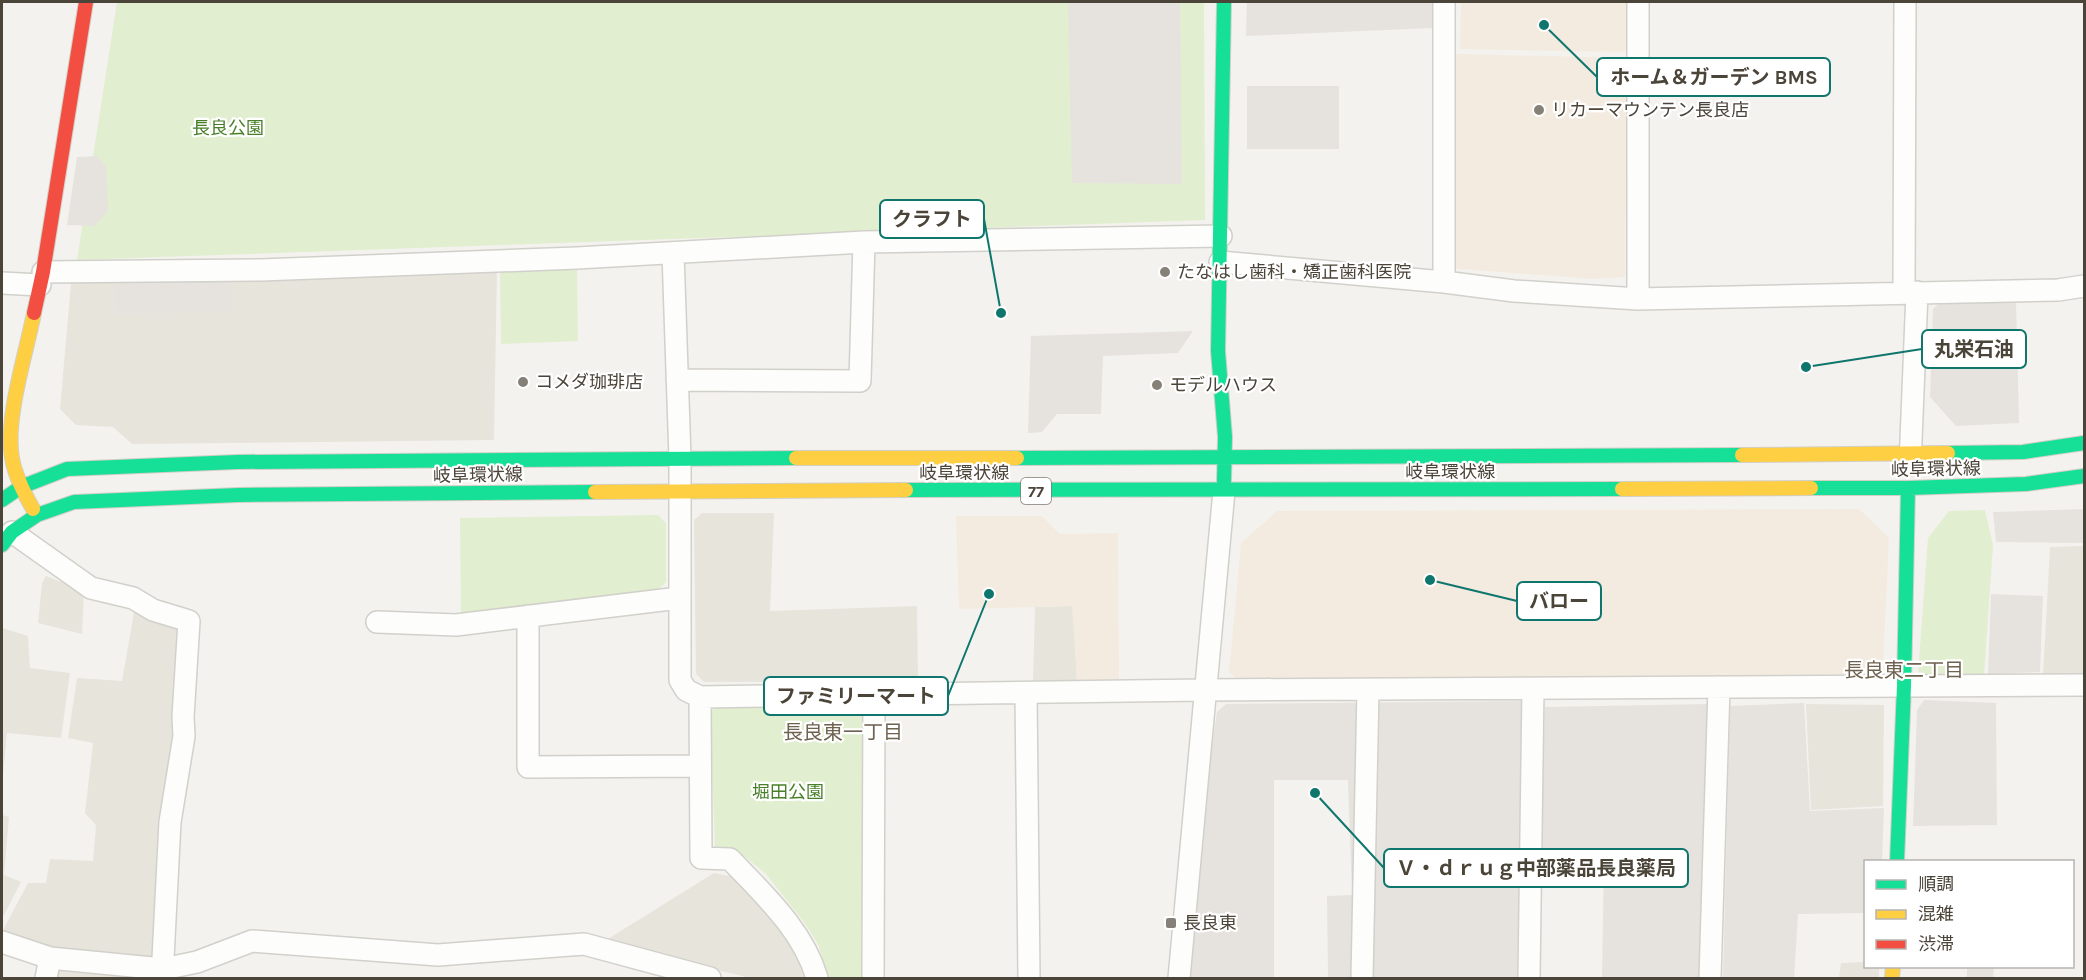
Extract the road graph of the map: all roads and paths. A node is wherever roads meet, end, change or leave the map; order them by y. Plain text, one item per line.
1 (86, 2) edge
2 (1224, 2) edge
3 (1444, 2) edge
4 (1638, 2) edge
5 (1905, 2) edge
6 (1221, 236) junction
7 (864, 242) junction
8 (673, 253) junction
9 (1220, 262) junction
10 (42, 278) junction
11 (1444, 282) junction
12 (2, 283) edge
13 (2085, 286) edge
14 (1911, 292) junction
15 (1638, 299) junction
16 (677, 380) junction
17 (2085, 443) edge
18 (1910, 454) junction
19 (680, 458) junction
20 (1224, 458) junction
21 (2085, 476) edge
22 (21, 487) junction
23 (1908, 488) junction
24 (680, 490) junction
25 (1224, 491) junction
26 (2, 500) edge
27 (37, 515) junction
28 (7, 538) edge
29 (679, 598) junction
30 (528, 616) junction
31 (376, 622) dead end
32 (2085, 685) edge
33 (1904, 686) junction
34 (1719, 687) junction
35 (1533, 688) junction
36 (1368, 689) junction
37 (1204, 690) junction
38 (1026, 693) junction
39 (874, 695) junction
40 (700, 697) junction
41 (700, 766) junction
42 (1897, 860) edge
43 (2, 942) edge
44 (48, 968) edge
45 (162, 974) edge
46 (710, 978) edge
47 (817, 978) edge
48 (873, 978) edge
49 (1029, 978) edge
50 (1179, 978) edge
51 (1362, 978) edge
52 (1529, 978) edge
53 (1710, 978) edge

1 - 10 main road
2 - 6 main road
3 - 11 street
4 - 15 street
5 - 14 street
6 - 7 street
6 - 9 main road
7 - 8 street
7 - 16 street
8 - 10 street
8 - 16 street
9 - 11 street
9 - 20 main road
10 - 12 street
10 - 22 main road
11 - 15 street
13 - 14 street
14 - 15 street
14 - 18 street
16 - 19 street
17 - 18 main road, 岐阜環状線 / 77
18 - 20 main road, 岐阜環状線 / 77
18 - 23 street
19 - 20 main road, 岐阜環状線 / 77
19 - 22 main road, 岐阜環状線 / 77
19 - 24 street
20 - 25 main road
21 - 23 main road, 岐阜環状線 / 77
22 - 26 main road, 岐阜環状線 / 77
22 - 27 main road
23 - 25 main road, 岐阜環状線 / 77
23 - 33 main road
24 - 25 main road, 岐阜環状線 / 77
24 - 27 main road, 岐阜環状線 / 77
24 - 29 street
25 - 37 street
27 - 28 main road, 岐阜環状線 / 77
28 - 45 street
29 - 30 street
29 - 40 street
30 - 31 street
30 - 41 street
32 - 33 street
33 - 34 street
33 - 42 main road
34 - 35 street
34 - 53 street
35 - 36 street
35 - 52 street
36 - 37 street
36 - 51 street
37 - 38 street
37 - 50 street
38 - 39 street
38 - 49 street
39 - 40 street
39 - 48 street
40 - 41 street
41 - 47 street
43 - 44 street
44 - 45 street
45 - 46 street

